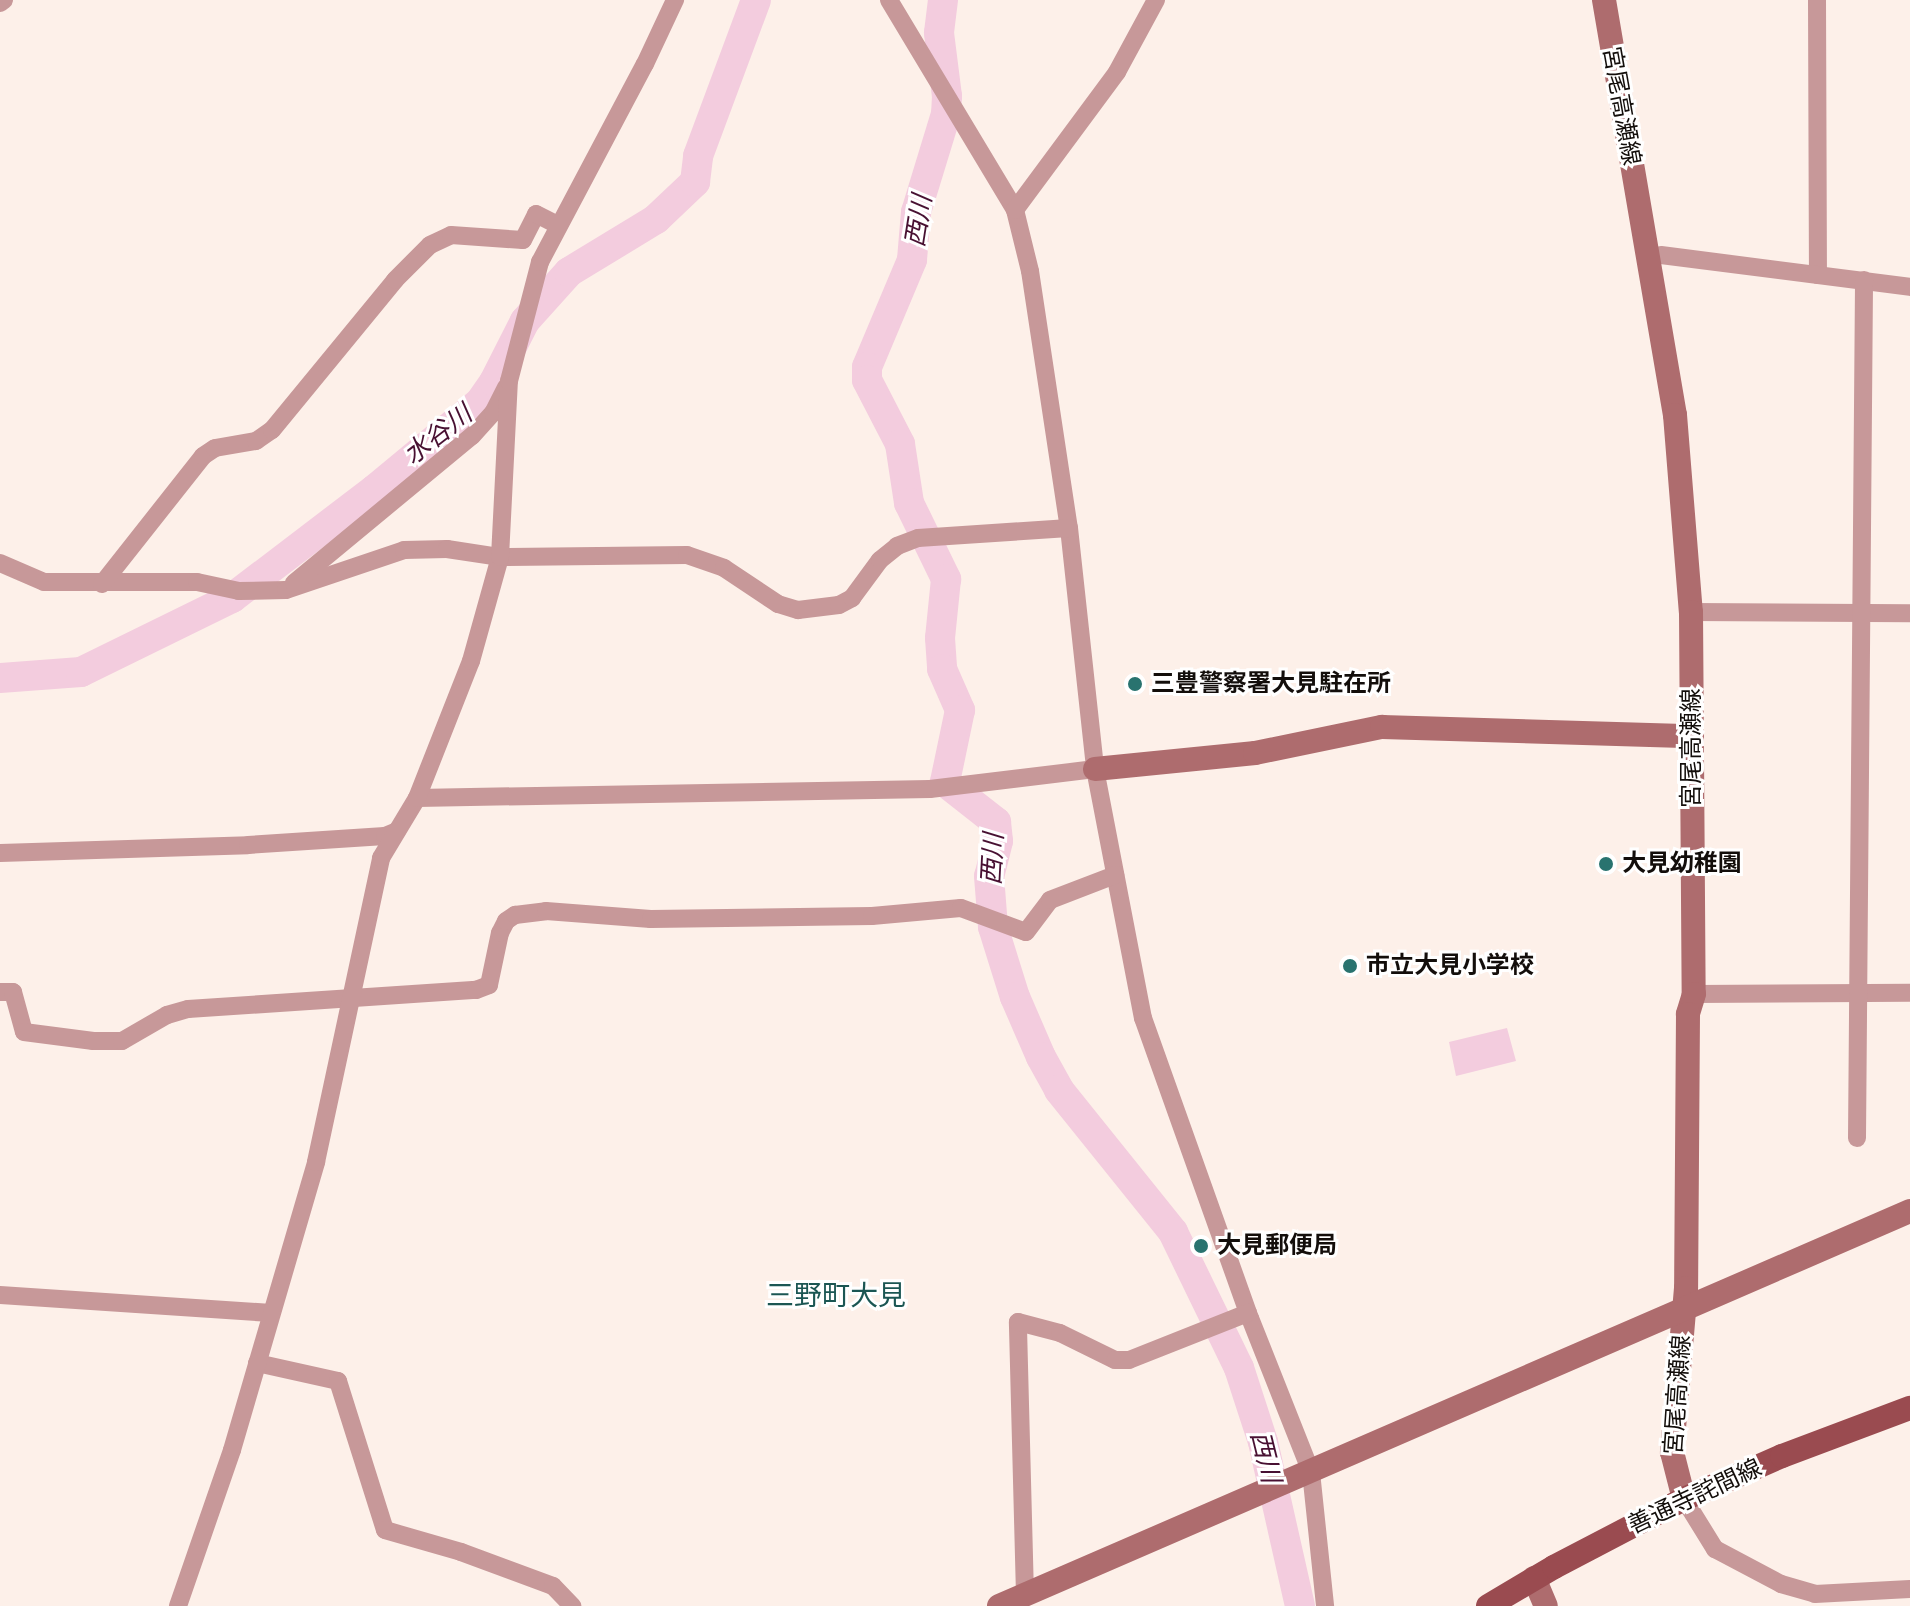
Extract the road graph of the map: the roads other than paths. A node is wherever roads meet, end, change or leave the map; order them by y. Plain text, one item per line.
1 (675, 0) edge
2 (889, 0) edge
3 (1156, 0) edge
4 (1604, 0) edge
5 (1817, 0) edge
6 (1015, 210) junction
7 (558, 225) junction
8 (1661, 255) dead end
9 (1818, 275) junction
10 (1864, 280) junction
11 (1910, 287) edge
12 (509, 381) junction
13 (1069, 528) junction
14 (500, 557) junction
15 (0, 563) edge
16 (102, 584) junction
17 (286, 590) junction
18 (1860, 611) junction
19 (1691, 612) junction
20 (1910, 613) edge
21 (1692, 736) junction
22 (1095, 769) junction
23 (417, 798) junction
24 (397, 831) junction
25 (0, 853) edge
26 (1115, 875) junction
27 (0, 992) edge
28 (1910, 993) edge
29 (1694, 994) junction
30 (1858, 995) junction
31 (351, 997) junction
32 (1857, 1138) dead end
33 (1910, 1211) edge
34 (0, 1295) edge
35 (1685, 1310) junction
36 (271, 1313) junction
37 (1248, 1313) junction
38 (257, 1363) junction
39 (1910, 1408) edge
40 (1311, 1472) junction
41 (1684, 1499) junction
42 (1534, 1578) junction
43 (1910, 1589) edge
44 (1025, 1595) junction
45 (178, 1606) edge
46 (572, 1606) edge
47 (999, 1606) edge
48 (1325, 1606) edge
49 (1488, 1606) edge
50 (1546, 1606) edge

1 - 7 street
2 - 6 street
3 - 6 street
4 - 19 street, 宮尾高瀬線
5 - 9 street
6 - 13 street
7 - 12 street
7 - 16 street
8 - 9 street
9 - 10 street
10 - 11 street
10 - 18 street
12 - 14 street
12 - 17 street
13 - 14 street
13 - 22 street
14 - 17 street
14 - 23 street
15 - 16 street
16 - 17 street
18 - 19 street
18 - 20 street
18 - 30 street
19 - 21 street, 宮尾高瀬線
21 - 22 street
21 - 29 street, 宮尾高瀬線
22 - 23 street
22 - 26 street
23 - 24 street
24 - 25 street
24 - 31 street
26 - 31 street
26 - 37 street
27 - 31 street
28 - 30 street
29 - 30 street
29 - 35 street, 宮尾高瀬線
30 - 32 street
31 - 36 street
33 - 35 street
34 - 36 street
35 - 40 street
35 - 41 street, 宮尾高瀬線
36 - 38 street
37 - 40 street
37 - 44 street
38 - 45 street
38 - 46 street
39 - 41 main road, 善通寺詫間線
40 - 44 street
40 - 48 street
41 - 42 main road, 善通寺詫間線
41 - 43 street
42 - 49 main road, 善通寺詫間線
42 - 50 street
44 - 47 street

